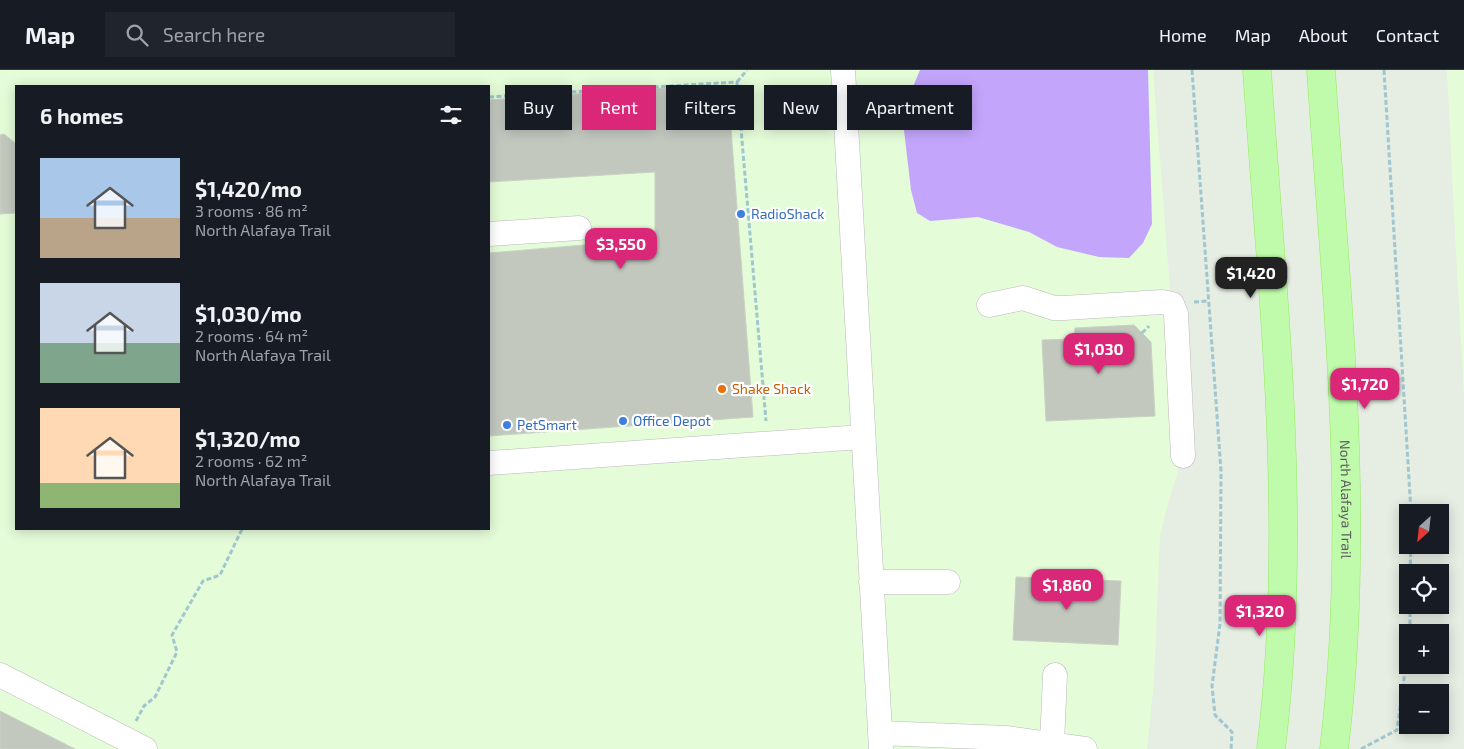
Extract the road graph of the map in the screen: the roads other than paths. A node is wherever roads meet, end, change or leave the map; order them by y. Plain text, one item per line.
1 (843, 70) edge
2 (1257, 70) edge
3 (1321, 70) edge
4 (579, 228) dead end
5 (490, 234) edge
6 (990, 305) dead end
7 (862, 437) junction
8 (1184, 456) dead end
9 (490, 463) edge
10 (871, 582) junction
11 (948, 582) dead end
12 (1055, 674) dead end
13 (0, 675) edge
14 (880, 741) edge
15 (1052, 744) junction
16 (145, 749) edge
17 (1085, 749) edge
18 (1271, 749) edge
19 (1334, 749) edge

1 - 7 lane
2 - 18 main road
3 - 19 main road, North Alafaya Trail
4 - 5 lane
6 - 8 lane
7 - 9 lane
7 - 10 lane
10 - 11 lane
10 - 14 lane
12 - 15 lane
13 - 16 lane
14 - 15 lane
15 - 17 lane

